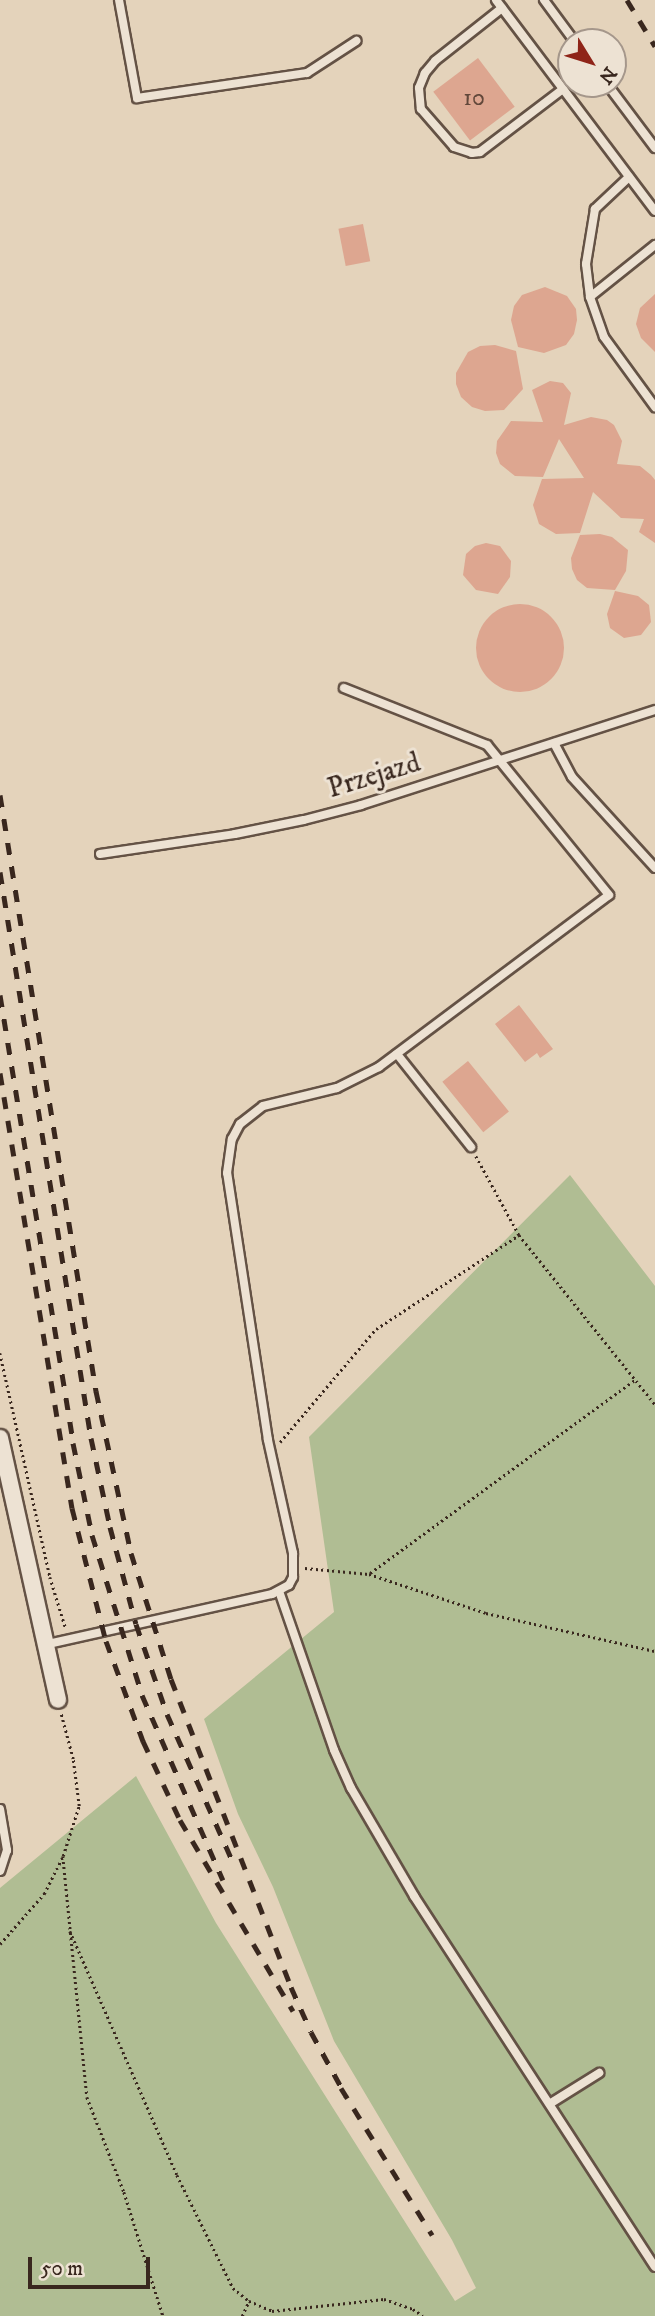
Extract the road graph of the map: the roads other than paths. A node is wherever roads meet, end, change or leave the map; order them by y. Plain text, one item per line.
1 (119, 0) edge
2 (496, 0) edge
3 (544, 0) edge
4 (502, 8) junction
5 (565, 28) edge
6 (356, 41) dead end
7 (557, 81) edge
8 (557, 94) edge
9 (570, 98) edge
10 (618, 98) edge
11 (655, 148) edge
12 (629, 177) junction
13 (655, 211) edge
14 (655, 245) edge
15 (590, 297) junction
16 (655, 407) edge
17 (344, 688) dead end
18 (655, 710) edge
19 (554, 743) junction
20 (501, 760) junction
21 (100, 854) dead end
22 (655, 868) edge
23 (397, 1054) junction
24 (471, 1147) road end
25 (0, 1438) edge
26 (279, 1591) junction
27 (48, 1644) junction
28 (58, 1700) road end
29 (0, 1809) edge
30 (0, 1871) edge
31 (599, 2073) dead end
32 (551, 2103) junction
33 (655, 2267) edge

1 - 6 lane
2 - 4 lane
3 - 5 lane
4 - 7 lane
4 - 8 lane
9 - 12 lane
10 - 11 lane
12 - 13 lane
12 - 15 lane
14 - 15 lane
15 - 16 lane
17 - 20 lane
18 - 19 lane, Przejazd
19 - 20 lane, Przejazd
19 - 22 lane
20 - 21 lane, Przejazd
20 - 23 lane
23 - 24 lane
23 - 26 lane
25 - 27 street
26 - 27 lane
26 - 32 lane
27 - 28 street
29 - 30 lane
31 - 32 lane
32 - 33 lane

